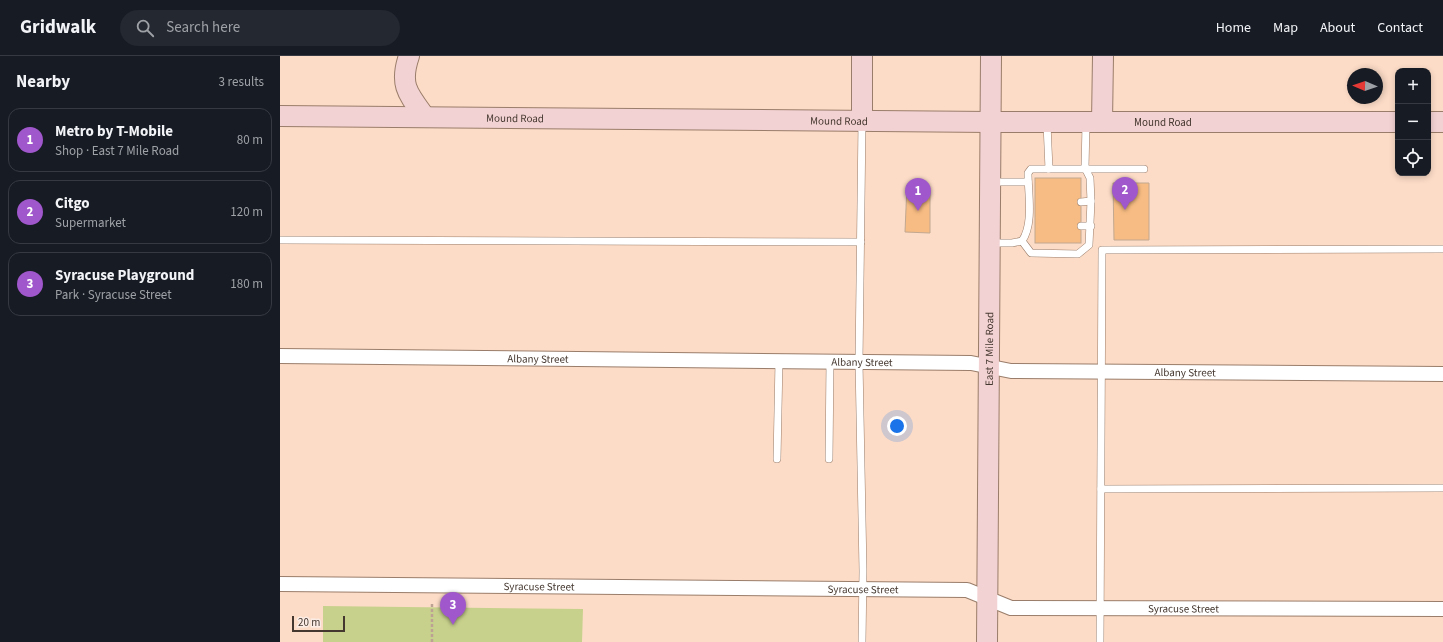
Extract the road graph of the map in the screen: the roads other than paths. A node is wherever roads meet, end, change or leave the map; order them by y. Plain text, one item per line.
1 (409, 56) edge
2 (862, 56) edge
3 (990, 56) edge
4 (1103, 56) edge
5 (280, 116) edge
6 (425, 117) junction
7 (862, 121) junction
8 (990, 122) junction
9 (1047, 122) junction
10 (1094, 122) junction
11 (1395, 122) edge
12 (1431, 122) edge
13 (1443, 122) edge
14 (1085, 168) junction
15 (1049, 169) junction
16 (1144, 169) dead end
17 (990, 182) junction
18 (1028, 182) junction
19 (1091, 201) junction
20 (1081, 202) dead end
21 (1082, 226) dead end
22 (1091, 226) junction
23 (280, 240) edge
24 (1022, 241) junction
25 (860, 242) junction
26 (990, 243) junction
27 (1443, 249) edge
28 (280, 356) edge
29 (779, 361) junction
30 (830, 361) junction
31 (859, 362) junction
32 (990, 368) junction
33 (1101, 372) junction
34 (1443, 374) edge
35 (777, 459) dead end
36 (829, 459) dead end
37 (1443, 488) edge
38 (1101, 489) junction
39 (280, 584) edge
40 (862, 589) junction
41 (987, 598) junction
42 (1100, 608) junction
43 (1443, 609) edge
44 (862, 642) edge
45 (987, 642) edge
46 (1100, 642) edge

1 - 6 main road
2 - 7 main road
3 - 8 main road, East 7 Mile Road
4 - 10 main road
5 - 6 main road, Mound Road
6 - 7 main road, Mound Road
7 - 8 main road, Mound Road
7 - 25 lane
8 - 9 main road, Mound Road
8 - 17 main road, East 7 Mile Road
9 - 10 main road, Mound Road
9 - 15 lane
10 - 11 main road, Mound Road
10 - 14 lane
12 - 13 main road
14 - 15 lane
14 - 16 lane
14 - 19 lane
15 - 18 lane
17 - 18 lane
17 - 26 main road, East 7 Mile Road
18 - 24 lane
19 - 20 lane
19 - 22 lane
21 - 22 lane
22 - 24 lane
23 - 25 lane
24 - 26 lane
25 - 31 lane
26 - 32 main road, East 7 Mile Road
27 - 33 lane
28 - 29 street, Albany Street
29 - 30 street, Albany Street
29 - 35 lane
30 - 31 street, Albany Street
30 - 36 lane
31 - 32 street, Albany Street
31 - 40 lane
32 - 33 street, Albany Street
32 - 41 main road, East 7 Mile Road
33 - 34 street, Albany Street
33 - 38 lane
37 - 38 lane
38 - 42 lane
39 - 40 street, Syracuse Street
40 - 41 street, Syracuse Street
40 - 44 lane
41 - 42 street, Syracuse Street
41 - 45 main road, East 7 Mile Road
42 - 43 street, Syracuse Street
42 - 46 lane

